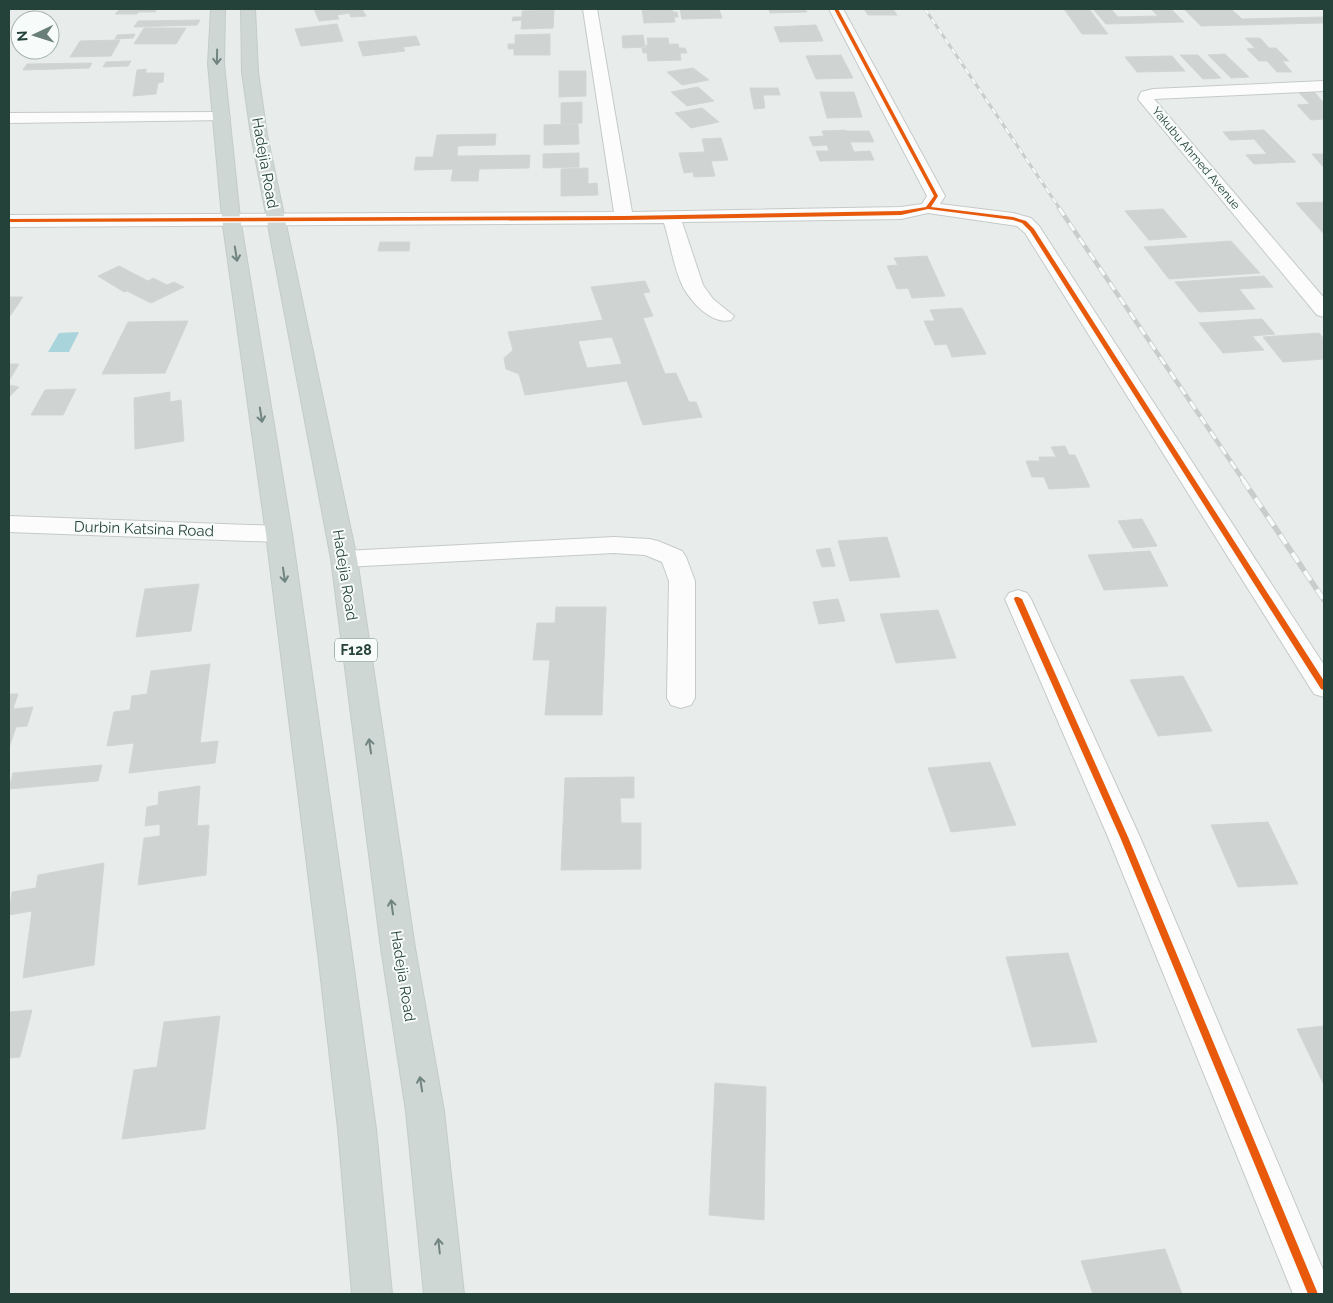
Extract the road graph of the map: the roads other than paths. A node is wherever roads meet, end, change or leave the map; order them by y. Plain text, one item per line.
1 (218, 9) edge
2 (248, 9) edge
3 (590, 9) edge
4 (836, 9) edge
5 (1324, 86) edge
6 (222, 116) junction
7 (9, 118) edge
8 (928, 208) junction
9 (671, 217) junction
10 (231, 218) junction
11 (275, 218) junction
12 (624, 218) junction
13 (9, 221) edge
14 (1324, 311) edge
15 (724, 316) dead end
16 (9, 524) edge
17 (279, 534) junction
18 (344, 559) junction
19 (1018, 599) dead end
20 (1324, 687) edge
21 (681, 698) dead end
22 (372, 1294) edge
23 (444, 1294) edge
24 (1313, 1294) edge

1 -> 6 main road
2 - 11 main road, Hadejia Road / F128
3 - 12 street
4 - 8 street
5 - 14 street, Yakubu Ahmed Avenue
6 - 7 street
6 - 10 main road
8 - 9 street
8 - 20 street
9 - 12 street
9 - 15 street
10 - 11 street
10 - 13 street
10 -> 17 main road
11 - 12 street
11 - 18 main road, Hadejia Road / F128
16 - 17 street, Durbin Katsina Road
17 -> 22 main road
18 - 21 street
23 -> 18 main road, Hadejia Road / F128
19 - 24 street

